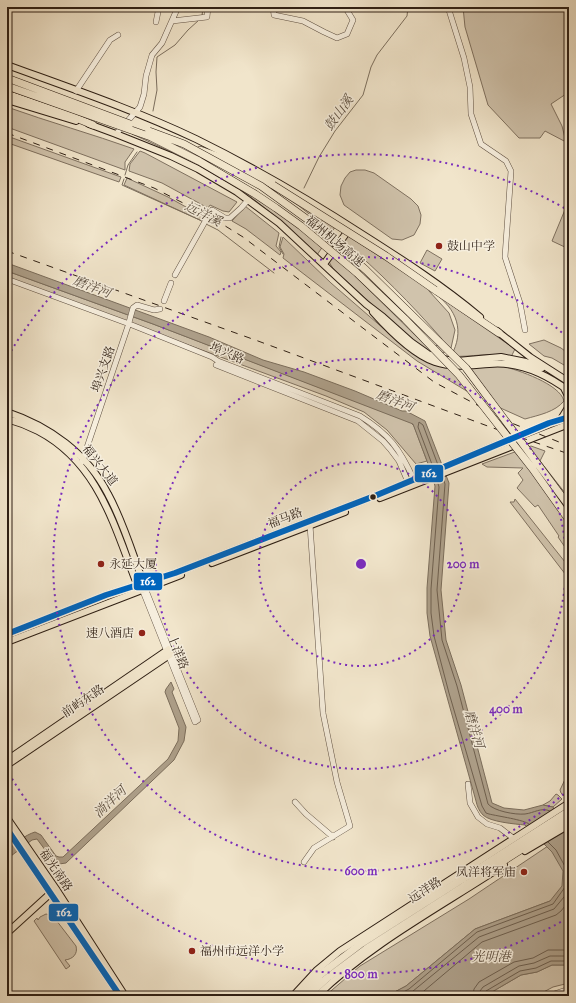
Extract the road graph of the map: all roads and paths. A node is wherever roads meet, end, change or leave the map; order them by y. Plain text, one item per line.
1 (159, 7) edge
2 (178, 7) edge
3 (208, 7) edge
4 (272, 7) edge
5 (345, 7) edge
6 (448, 7) edge
7 (172, 21) junction
8 (156, 22) dead end
9 (118, 34) dead end
10 (7, 65) edge
11 (7, 78) edge
12 (7, 86) edge
13 (76, 91) junction
14 (7, 94) edge
15 (7, 100) edge
16 (134, 113) junction
17 (93, 125) junction
18 (116, 134) junction
19 (184, 144) junction
20 (248, 200) junction
21 (351, 227) junction
22 (324, 264) junction
23 (175, 275) dead end
24 (7, 279) edge
25 (171, 283) dead end
26 (164, 301) dead end
27 (366, 304) junction
28 (160, 309) dead end
29 (128, 323) junction
30 (525, 330) dead end
31 (499, 333) junction
32 (569, 382) edge
33 (569, 385) edge
34 (562, 386) junction
35 (569, 391) edge
36 (569, 398) edge
37 (569, 406) edge
38 (7, 412) edge
39 (569, 417) edge
40 (7, 418) edge
41 (561, 419) junction
42 (569, 424) edge
43 (82, 461) junction
44 (445, 470) junction
45 (429, 476) junction
46 (411, 481) junction
47 (557, 504) junction
48 (569, 506) edge
49 (569, 520) edge
50 (310, 525) junction
51 (569, 525) edge
52 (143, 586) junction
53 (7, 634) edge
54 (7, 642) edge
55 (169, 652) junction
56 (196, 721) dead end
57 (7, 760) edge
58 (7, 765) edge
59 (468, 784) dead end
60 (295, 802) dead end
61 (569, 803) edge
62 (569, 811) edge
63 (7, 818) edge
64 (569, 819) edge
65 (567, 826) edge
66 (7, 829) edge
67 (332, 836) junction
68 (513, 838) junction
69 (19, 841) junction
70 (304, 862) dead end
71 (53, 891) junction
72 (7, 933) edge
73 (569, 989) edge
74 (120, 996) edge
75 (125, 996) edge
76 (293, 996) edge
77 (299, 996) edge
78 (308, 996) edge
79 (317, 996) edge
80 (548, 996) edge

1 - 8 street
2 - 7 street
3 - 7 street
4 - 5 street
6 - 30 street
7 - 16 street
9 - 13 street
10 - 13 main road
11 - 19 highway, 福州机场高速, bridge
12 - 47 highway, 福州机场高速, bridge
13 - 16 main road
14 - 17 highway
15 - 17 main road
16 - 18 street
16 - 21 main road
17 - 18 main road
18 - 20 main road
19 - 31 highway, bridge
19 - 48 highway, 福州机场高速, bridge
20 - 22 main road
20 - 23 street
21 - 22 main road
21 - 31 main road
22 - 27 main road
24 - 29 street, 埠兴路
25 - 26 street
27 - 33 main road
27 - 34 main road
28 - 29 street, 埠兴支路
29 - 43 street, 埠兴支路
29 - 46 street, 埠兴路
31 - 32 main road
34 - 35 main road
34 - 36 main road
37 - 41 main road
38 - 43 main road, 福兴大道
39 - 41 main road, 福马路
40 - 43 main road, 福兴大道
41 - 44 main road, 福马路
42 - 44 main road, 福马路
43 - 52 main road, 福兴大道
44 - 45 main road, 福马路
45 - 46 main road, 福马路
45 - 50 main road, 福马路
46 - 52 main road, 福马路
47 - 49 highway, 福州机场高速, bridge
47 - 51 highway, bridge
50 - 52 main road, 福马路
50 - 67 street
52 - 53 main road, 福马路
52 - 54 main road, 福马路
52 - 55 street, 上洋路
55 - 56 street, 上洋路
55 - 57 main road, 前屿东路
55 - 58 main road, 前屿东路
59 - 68 street
60 - 67 street
61 - 68 main road
62 - 77 highway, 远洋路
63 - 69 main road, 福光南路
64 - 78 highway, 远洋路
65 - 79 main road
66 - 69 main road, 福光南路
67 - 70 street
68 - 76 main road
69 - 71 main road, 福光南路
71 - 72 main road
71 - 74 main road, 福光南路
71 - 75 main road, 福光南路
73 - 80 street

